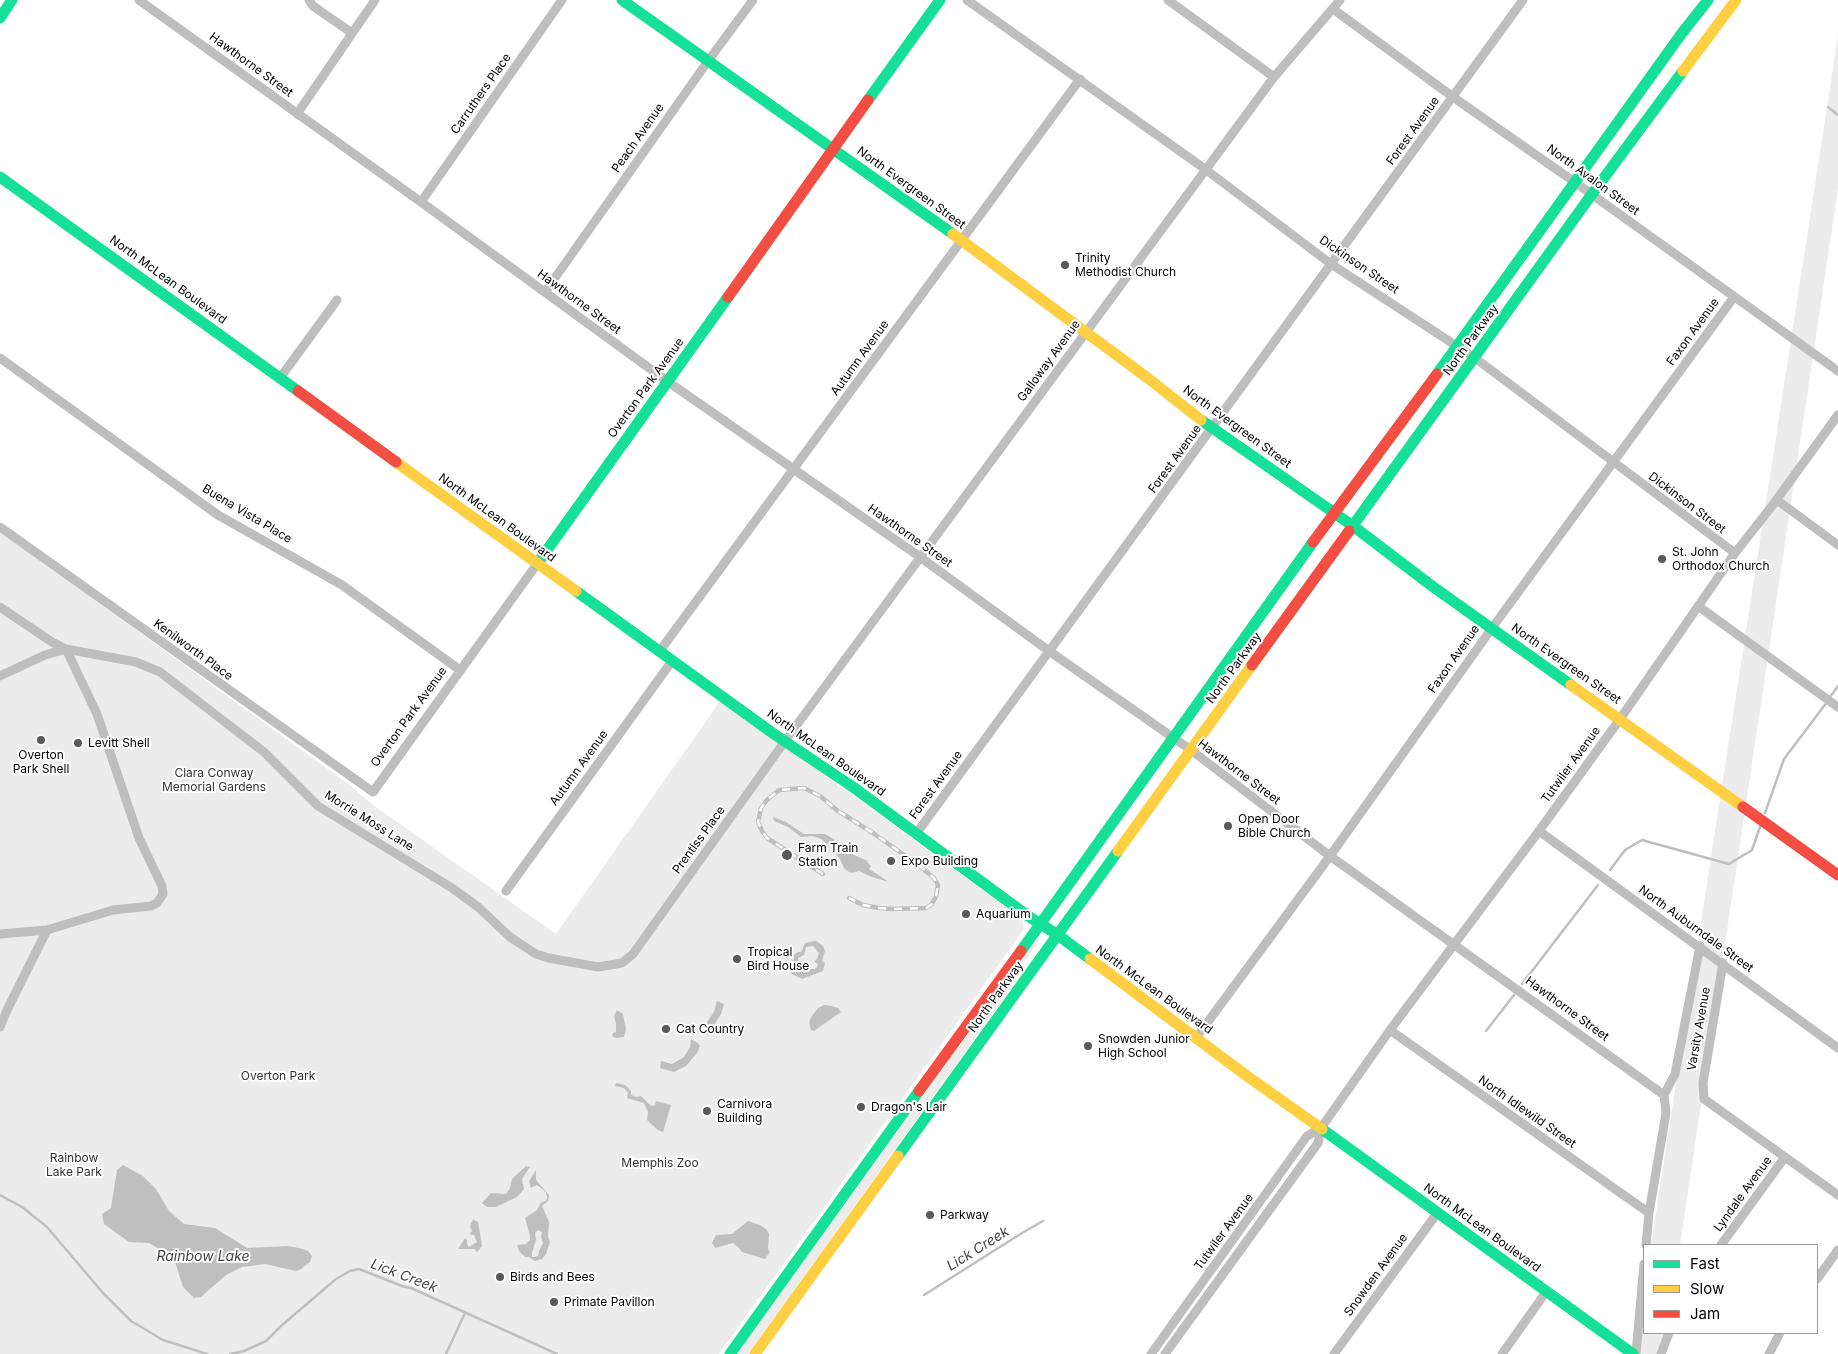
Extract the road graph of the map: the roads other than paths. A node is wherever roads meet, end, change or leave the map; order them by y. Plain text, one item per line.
1 (12, 0) edge
2 (139, 0) edge
3 (309, 0) edge
4 (375, 0) edge
5 (562, 0) edge
6 (622, 0) edge
7 (753, 0) edge
8 (940, 0) edge
9 (967, 0) edge
10 (1168, 0) edge
11 (1340, 0) edge
12 (1523, 0) edge
13 (1708, 0) edge
14 (1736, 0) edge
15 (1333, 9) junction
16 (0, 18) edge
17 (352, 33) junction
18 (708, 61) junction
19 (1274, 77) junction
20 (1080, 79) junction
21 (1453, 97) junction
22 (297, 114) junction
23 (834, 149) junction
24 (1205, 169) junction
25 (0, 177) edge
26 (1576, 183) junction
27 (1592, 194) junction
28 (421, 202) junction
29 (961, 241) junction
30 (1331, 264) junction
31 (545, 292) junction
32 (1734, 297) junction
33 (337, 300) dead end
34 (1085, 332) junction
35 (1458, 346) junction
36 (0, 358) edge
37 (1475, 358) junction
38 (1838, 371) edge
39 (280, 378) junction
40 (667, 382) junction
41 (1838, 415) edge
42 (1212, 429) junction
43 (1613, 463) junction
44 (794, 470) junction
45 (1776, 500) junction
46 (1334, 513) junction
47 (1353, 526) junction
48 (0, 527) edge
49 (1838, 545) edge
50 (1735, 553) junction
51 (920, 557) junction
52 (537, 564) junction
53 (0, 606) edge
54 (1698, 606) junction
55 (1492, 628) junction
56 (66, 649) junction
57 (1049, 651) junction
58 (659, 652) junction
59 (672, 660) junction
60 (460, 670) junction
61 (0, 676) edge
62 (1837, 706) edge
63 (1620, 719) junction
64 (1173, 739) junction
65 (785, 741) junction
66 (1191, 750) junction
67 (372, 792) joint
68 (1539, 831) junction
69 (916, 834) junction
70 (1330, 856) junction
71 (1838, 875) edge
72 (506, 891) dead end
73 (1040, 924) junction
74 (47, 930) junction
75 (0, 934) edge
76 (1058, 935) junction
77 (1454, 944) junction
78 (1700, 946) junction
79 (633, 954) joint
80 (1723, 963) junction
81 (0, 1027) edge
82 (1390, 1030) junction
83 (1196, 1038) junction
84 (1838, 1048) edge
85 (1664, 1095) junction
86 (1320, 1128) junction
87 (1785, 1157) junction
88 (1838, 1195) edge
89 (1438, 1212) junction
90 (1649, 1214) junction
91 (1646, 1244) edge
92 (1722, 1244) edge
93 (1226, 1250) junction
94 (1838, 1250) edge
95 (1235, 1256) junction
96 (1643, 1271) edge
97 (1818, 1278) edge
98 (1546, 1292) junction
99 (1669, 1334) edge
100 (1779, 1334) edge
101 (1631, 1353) edge
102 (730, 1354) edge
103 (755, 1354) edge
104 (1151, 1354) edge
105 (1165, 1354) edge
106 (1334, 1354) edge
107 (1502, 1354) edge
108 (1661, 1354) edge
109 (1768, 1354) edge

1 - 16 main road
2 - 22 street, Hawthorne Street
3 - 17 street
4 - 17 street
5 - 28 street, Carruthers Place
6 - 18 main road, North Evergreen Street
7 - 18 street, Peach Avenue
8 - 23 main road, Overton Park Avenue
9 - 20 street, Dickinson Street
10 - 19 street
11 - 15 street, Galloway Avenue
12 - 21 street, Forest Avenue
13 - 26 main road, North Parkway
14 - 27 main road, North Parkway
15 - 19 street, Galloway Avenue
15 - 21 street, North Avalon Street
17 - 22 street
18 - 23 main road, North Evergreen Street
18 - 31 street, Peach Avenue
19 - 24 street, Galloway Avenue
20 - 24 street, Dickinson Street
20 - 29 street, Autumn Avenue
21 - 26 street, North Avalon Street
21 - 30 street, Forest Avenue
22 - 28 street, Hawthorne Street
23 - 29 main road, North Evergreen Street
23 - 40 main road, Overton Park Avenue
24 - 30 street, Dickinson Street
24 - 34 street, Galloway Avenue
25 - 39 main road, North McLean Boulevard
26 - 27 street, North Avalon Street
26 - 35 main road, North Parkway
27 - 32 street, North Avalon Street
27 - 37 main road, North Parkway
28 - 31 street, Hawthorne Street
29 - 34 main road, North Evergreen Street
29 - 44 street, Autumn Avenue
30 - 35 street, Dickinson Street
30 - 42 street, Forest Avenue
31 - 40 street, Hawthorne Street
32 - 38 street, North Avalon Street
32 - 43 street, Faxon Avenue
33 - 39 street
34 - 42 main road, North Evergreen Street
34 - 51 street, Galloway Avenue
35 - 37 street, Dickinson Street
35 - 46 main road, North Parkway
36 - 60 street, Buena Vista Place
37 - 43 street, Dickinson Street
37 - 47 main road, North Parkway
39 - 52 main road, North McLean Boulevard
40 - 44 street, Hawthorne Street
40 - 52 main road, Overton Park Avenue
41 - 45 street, Tutwiler Avenue
42 - 46 main road, North Evergreen Street
42 - 57 street, Forest Avenue
43 - 50 street, Dickinson Street
43 - 55 street, Faxon Avenue
44 - 51 street, Hawthorne Street
44 - 58 street, Autumn Avenue
45 - 49 street
45 - 50 street, Tutwiler Avenue
46 - 47 main road, North Evergreen Street
46 - 64 main road, North Parkway
47 - 55 main road, North Evergreen Street
47 - 66 main road, North Parkway
48 - 67 street, Kenilworth Place
50 - 54 street, Tutwiler Avenue
51 - 57 street, Hawthorne Street
51 - 65 street, Galloway Avenue
52 - 58 main road, North McLean Boulevard
52 - 60 street, Overton Park Avenue
53 - 56 street, Morrie Moss Lane
54 - 62 street
54 - 63 street, Tutwiler Avenue
55 - 63 main road, North Evergreen Street
55 - 70 street, Faxon Avenue
56 - 61 street
56 - 74 street
56 - 79 street, Morrie Moss Lane
57 - 64 street, Hawthorne Street
57 - 69 street, Forest Avenue
58 - 59 main road, North McLean Boulevard
59 - 65 main road, North McLean Boulevard
59 - 72 street, Autumn Avenue
60 - 67 street, Overton Park Avenue
63 - 68 street, Tutwiler Avenue
63 - 71 main road, North Evergreen Street
64 - 66 street, Hawthorne Street
64 - 73 main road, North Parkway
65 - 69 main road, North McLean Boulevard
65 - 79 street, Prentiss Place
66 - 70 street, Hawthorne Street
66 - 76 main road, North Parkway
68 - 77 street, Tutwiler Avenue
68 - 78 street, North Auburndale Street
69 - 73 main road, North McLean Boulevard
70 - 77 street, Hawthorne Street
70 - 83 street, Faxon Avenue
73 - 76 main road, North McLean Boulevard
73 - 102 main road, North Parkway
74 - 75 street
74 - 81 street
76 - 83 main road, North McLean Boulevard
76 - 103 main road, North Parkway
77 - 82 street, Tutwiler Avenue
77 - 85 street, Hawthorne Street
78 - 80 street, North Auburndale Street
78 - 85 street
80 - 84 street, North Auburndale Street
80 - 87 street, Varsity Avenue
82 - 86 street, Tutwiler Avenue
82 - 90 street, North Idlewild Street
83 - 86 main road, North McLean Boulevard
85 - 90 street
86 - 89 main road, North McLean Boulevard
86 - 93 street, Tutwiler Avenue
86 - 95 street, Tutwiler Avenue
87 - 88 street
87 - 92 street, Lyndale Avenue
89 - 98 main road, North McLean Boulevard
89 - 106 street, Snowden Avenue
90 - 91 street
93 - 95 street
93 - 104 street, Tutwiler Avenue
94 - 97 street
95 - 105 street, Tutwiler Avenue
96 - 101 street
98 - 101 main road, North McLean Boulevard
98 - 107 street
99 - 108 street
100 - 109 street

